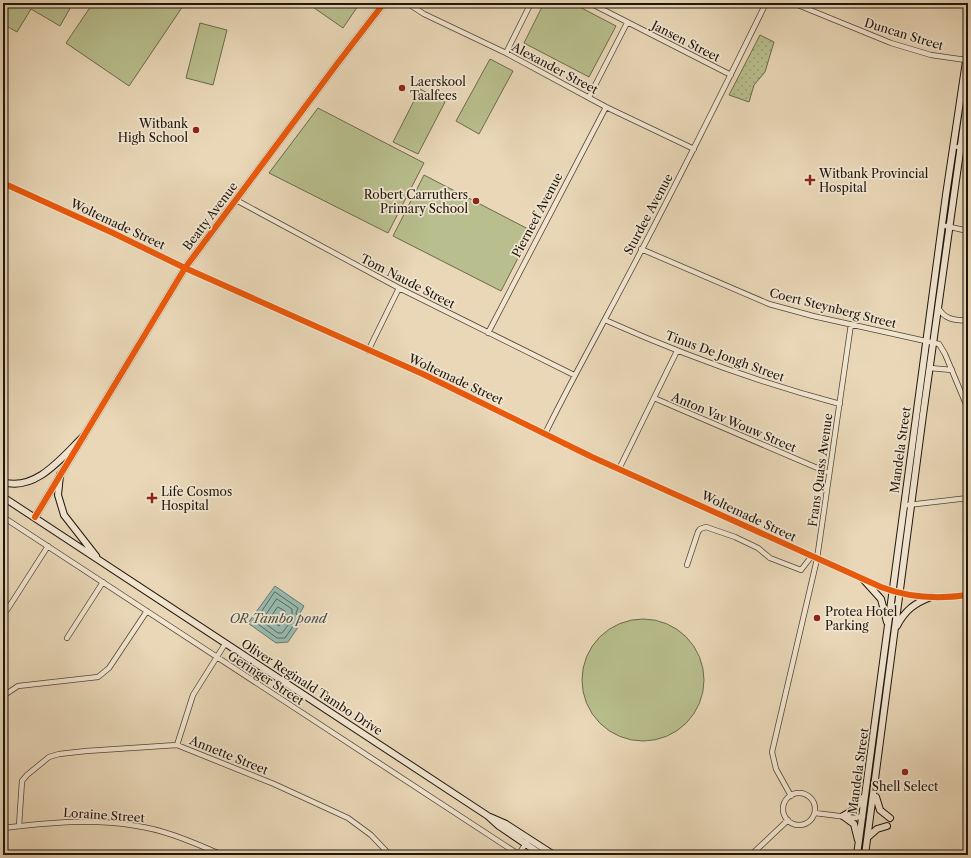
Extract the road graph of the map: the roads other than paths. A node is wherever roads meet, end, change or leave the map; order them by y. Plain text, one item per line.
1 (384, 3) edge
2 (407, 3) edge
3 (531, 3) edge
4 (590, 3) edge
5 (766, 3) edge
6 (793, 3) edge
7 (596, 4) edge
8 (627, 23) junction
9 (968, 48) edge
10 (506, 53) junction
11 (966, 60) junction
12 (731, 75) junction
13 (968, 95) edge
14 (589, 97) junction
15 (606, 107) junction
16 (953, 147) junction
17 (960, 147) junction
18 (968, 148) edge
19 (694, 149) junction
20 (3, 183) edge
21 (236, 200) junction
22 (942, 225) junction
23 (949, 227) junction
24 (968, 231) edge
25 (641, 249) junction
26 (185, 268) junction
27 (399, 288) junction
28 (938, 307) junction
29 (605, 320) junction
30 (968, 321) edge
31 (851, 324) junction
32 (488, 333) junction
33 (930, 342) junction
34 (368, 350) junction
35 (677, 351) junction
36 (930, 368) junction
37 (952, 370) junction
38 (574, 375) junction
39 (654, 398) junction
40 (840, 404) junction
41 (968, 407) edge
42 (545, 434) junction
43 (83, 437) junction
44 (619, 469) junction
45 (829, 473) junction
46 (60, 475) junction
47 (3, 482) edge
48 (3, 497) edge
49 (968, 498) edge
50 (904, 504) junction
51 (912, 506) junction
52 (3, 517) edge
53 (35, 517) junction
54 (48, 546) junction
55 (811, 557) junction
56 (817, 559) junction
57 (100, 560) junction
58 (687, 565) dead end
59 (863, 579) junction
60 (103, 582) junction
61 (893, 592) junction
62 (900, 593) junction
63 (968, 594) edge
64 (931, 597) junction
65 (8, 610) dead end
66 (147, 611) junction
67 (888, 629) junction
68 (896, 630) junction
69 (66, 638) dead end
70 (225, 644) junction
71 (216, 657) junction
72 (3, 696) edge
73 (177, 745) junction
74 (876, 786) junction
75 (866, 792) junction
76 (791, 796) junction
77 (815, 813) junction
78 (843, 816) junction
79 (863, 816) junction
80 (871, 817) junction
81 (855, 818) junction
82 (890, 818) dead end
83 (788, 820) junction
84 (862, 823) junction
85 (870, 824) junction
86 (20, 826) junction
87 (887, 826) dead end
88 (3, 828) edge
89 (868, 838) junction
90 (527, 841) junction
91 (859, 844) junction
92 (223, 855) edge
93 (390, 855) edge
94 (518, 855) edge
95 (542, 855) edge
96 (554, 855) edge
97 (751, 855) edge
98 (857, 855) edge
99 (865, 855) edge

1 - 21 street, Beatty Avenue
2 - 10 street, Alexander Street
3 - 10 street
4 - 7 street, Jansen Street
5 - 12 street, Sturdee Avenue
6 - 11 street, Duncan Street
7 - 8 street, Jansen Street
8 - 12 street, Jansen Street
8 - 14 street
9 - 11 main road, Mandela Street
10 - 14 street, Alexander Street
11 - 16 main road, Mandela Street
12 - 19 street, Sturdee Avenue
13 - 17 main road, Mandela Street
14 - 15 street, Alexander Street
15 - 19 street, Alexander Street
15 - 32 street, Pierneef Avenue
16 - 17 street
16 - 22 main road, Mandela Street
17 - 18 street
17 - 23 main road, Mandela Street
19 - 25 street, Sturdee Avenue
20 - 26 street, Woltemade Street
21 - 26 street, Beatty Avenue
21 - 27 street, Tom Naude Street
22 - 23 street
22 - 33 main road, Mandela Street
23 - 24 street
23 - 28 main road, Mandela Street
25 - 29 street, Sturdee Avenue
25 - 31 street, Coert Steynberg Street
26 - 34 street, Woltemade Street
26 - 43 street, Beatty Avenue
27 - 32 street, Tom Naude Street
27 - 34 street
28 - 30 street
28 - 33 main road, Mandela Street
29 - 35 street, Tinus De Jongh Street
29 - 38 street, Sturdee Avenue
31 - 33 street, Coert Steynberg Street
31 - 40 street, Frans Quass Avenue
32 - 38 street, Tom Naude Street
33 - 36 main road, Mandela Street
33 - 37 street
33 - 50 main road, Mandela Street
34 - 42 street, Woltemade Street
35 - 39 street
35 - 40 street, Tinus De Jongh Street
36 - 37 street
36 - 51 main road, Mandela Street
37 - 41 street
38 - 42 street, Sturdee Avenue
39 - 44 street
39 - 45 street, Anton Vav Wouw Street
40 - 45 street, Frans Quass Avenue
42 - 44 street, Woltemade Street
43 - 46 street, Beatty Avenue
43 - 47 main road
44 - 55 street, Woltemade Street
45 - 56 street, Frans Quass Avenue
46 - 53 street, Beatty Avenue
46 - 57 main road
48 - 53 main road, Oliver Reginald Tambo Drive
49 - 51 street
50 - 51 street
50 - 61 main road, Mandela Street
51 - 62 main road, Mandela Street
52 - 54 street, Geringer Street
53 - 57 main road, Oliver Reginald Tambo Drive
54 - 60 street, Geringer Street
54 - 65 street
55 - 56 street, Woltemade Street
55 - 58 street
56 - 59 street, Woltemade Street
56 - 76 street, Frans Quass Avenue
57 - 70 main road, Oliver Reginald Tambo Drive
59 - 61 street, Woltemade Street
59 - 67 main road
60 - 66 street, Geringer Street
60 - 69 street
61 - 62 street, Woltemade Street
61 - 67 main road, Mandela Street
62 - 64 street, Woltemade Street
62 - 68 main road, Mandela Street
63 - 64 street, Woltemade Street
64 - 68 main road
66 - 71 street, Geringer Street
66 - 72 street
67 - 75 main road, Mandela Street
68 - 74 main road, Mandela Street
70 - 71 street
70 - 90 main road, Oliver Reginald Tambo Drive
71 - 73 street
71 - 94 street, Geringer Street
73 - 86 street, Annette Street
73 - 93 street, Annette Street
74 - 80 main road, Mandela Street
74 - 82 main road
75 - 78 main road
75 - 79 main road, Mandela Street
76 - 77 street
76 - 83 street
77 - 78 street
77 - 83 street
78 - 81 street
78 - 91 main road
79 - 80 street
79 - 81 street
79 - 84 main road, Mandela Street
80 - 85 main road, Mandela Street
81 - 84 street
83 - 97 street
84 - 85 street
84 - 91 main road, Mandela Street
85 - 89 main road, Mandela Street
86 - 88 street, Loraine Street
86 - 92 street, Loraine Street
87 - 89 main road
89 - 99 main road, Mandela Street
90 - 94 street
90 - 95 main road, Oliver Reginald Tambo Drive
90 - 96 main road, Oliver Reginald Tambo Drive
91 - 98 main road, Mandela Street

